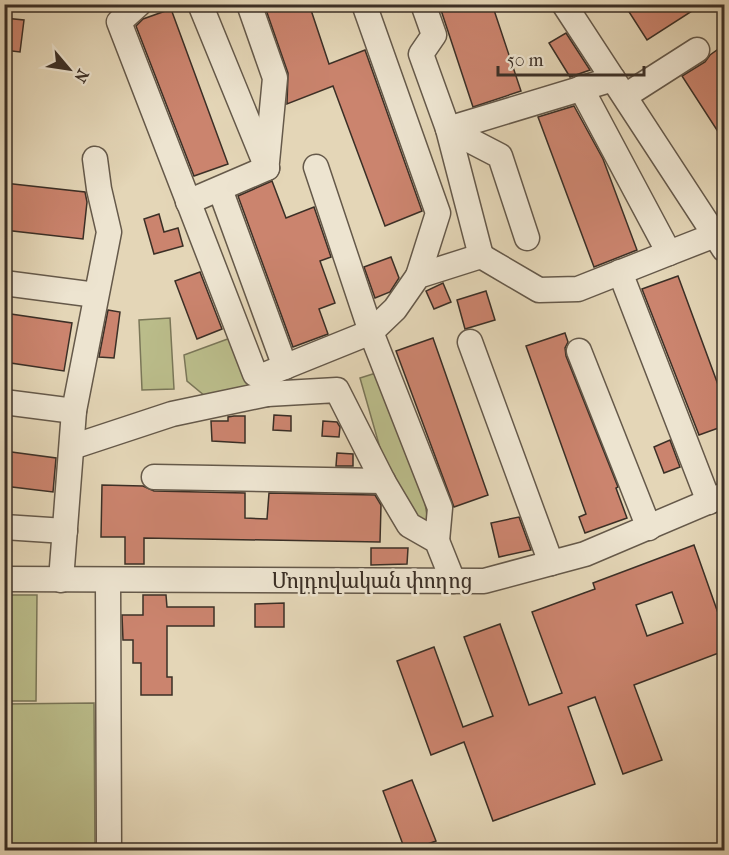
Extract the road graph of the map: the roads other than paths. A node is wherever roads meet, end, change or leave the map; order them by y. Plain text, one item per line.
1 (139, 4) edge
2 (200, 4) edge
3 (249, 4) edge
4 (364, 4) edge
5 (423, 4) edge
6 (564, 4) edge
7 (697, 50) dead end
8 (619, 87) junction
9 (581, 88) junction
10 (448, 129) junction
11 (95, 159) dead end
12 (315, 167) dead end
13 (267, 168) junction
14 (224, 200) dead end
15 (188, 202) junction
16 (527, 238) dead end
17 (720, 242) edge
18 (669, 253) junction
19 (481, 256) junction
20 (620, 272) junction
21 (418, 276) junction
22 (4, 283) edge
23 (96, 295) junction
24 (371, 332) junction
25 (470, 342) dead end
26 (579, 351) dead end
27 (285, 367) junction
28 (265, 385) junction
29 (4, 402) edge
30 (75, 411) junction
31 (72, 447) junction
32 (154, 477) dead end
33 (383, 481) junction
34 (717, 499) edge
35 (4, 527) edge
36 (649, 528) junction
37 (65, 531) junction
38 (437, 541) junction
39 (551, 563) junction
40 (4, 579) edge
41 (61, 580) junction
42 (108, 581) junction
43 (453, 581) junction
44 (109, 850) edge

1 - 15 street
2 - 13 street
3 - 13 street
4 - 21 street
5 - 10 street
6 - 8 street
7 - 8 street
8 - 9 street
8 - 17 street
9 - 10 street
9 - 18 street
10 - 16 street
10 - 19 street
11 - 23 street
12 - 24 street
13 - 15 street
14 - 27 street
15 - 28 street
17 - 18 street
18 - 20 street
19 - 20 street
19 - 21 street
20 - 34 street
21 - 24 street
22 - 23 street
23 - 30 street
24 - 27 street
24 - 38 street
25 - 39 street
26 - 36 street
27 - 28 street
28 - 31 street
28 - 33 street
29 - 30 street
30 - 31 street
31 - 37 street
32 - 33 street
33 - 38 street
34 - 36 street, Մոլդովական փողոց
35 - 37 street
36 - 39 street, Մոլդովական փողոց
37 - 41 street
38 - 43 street
39 - 43 street, Մոլդովական փողոց
40 - 41 street, Մոլդովական փողոց
41 - 42 street, Մոլդովական փողոց
42 - 43 street, Մոլդովական փողոց
42 - 44 street

